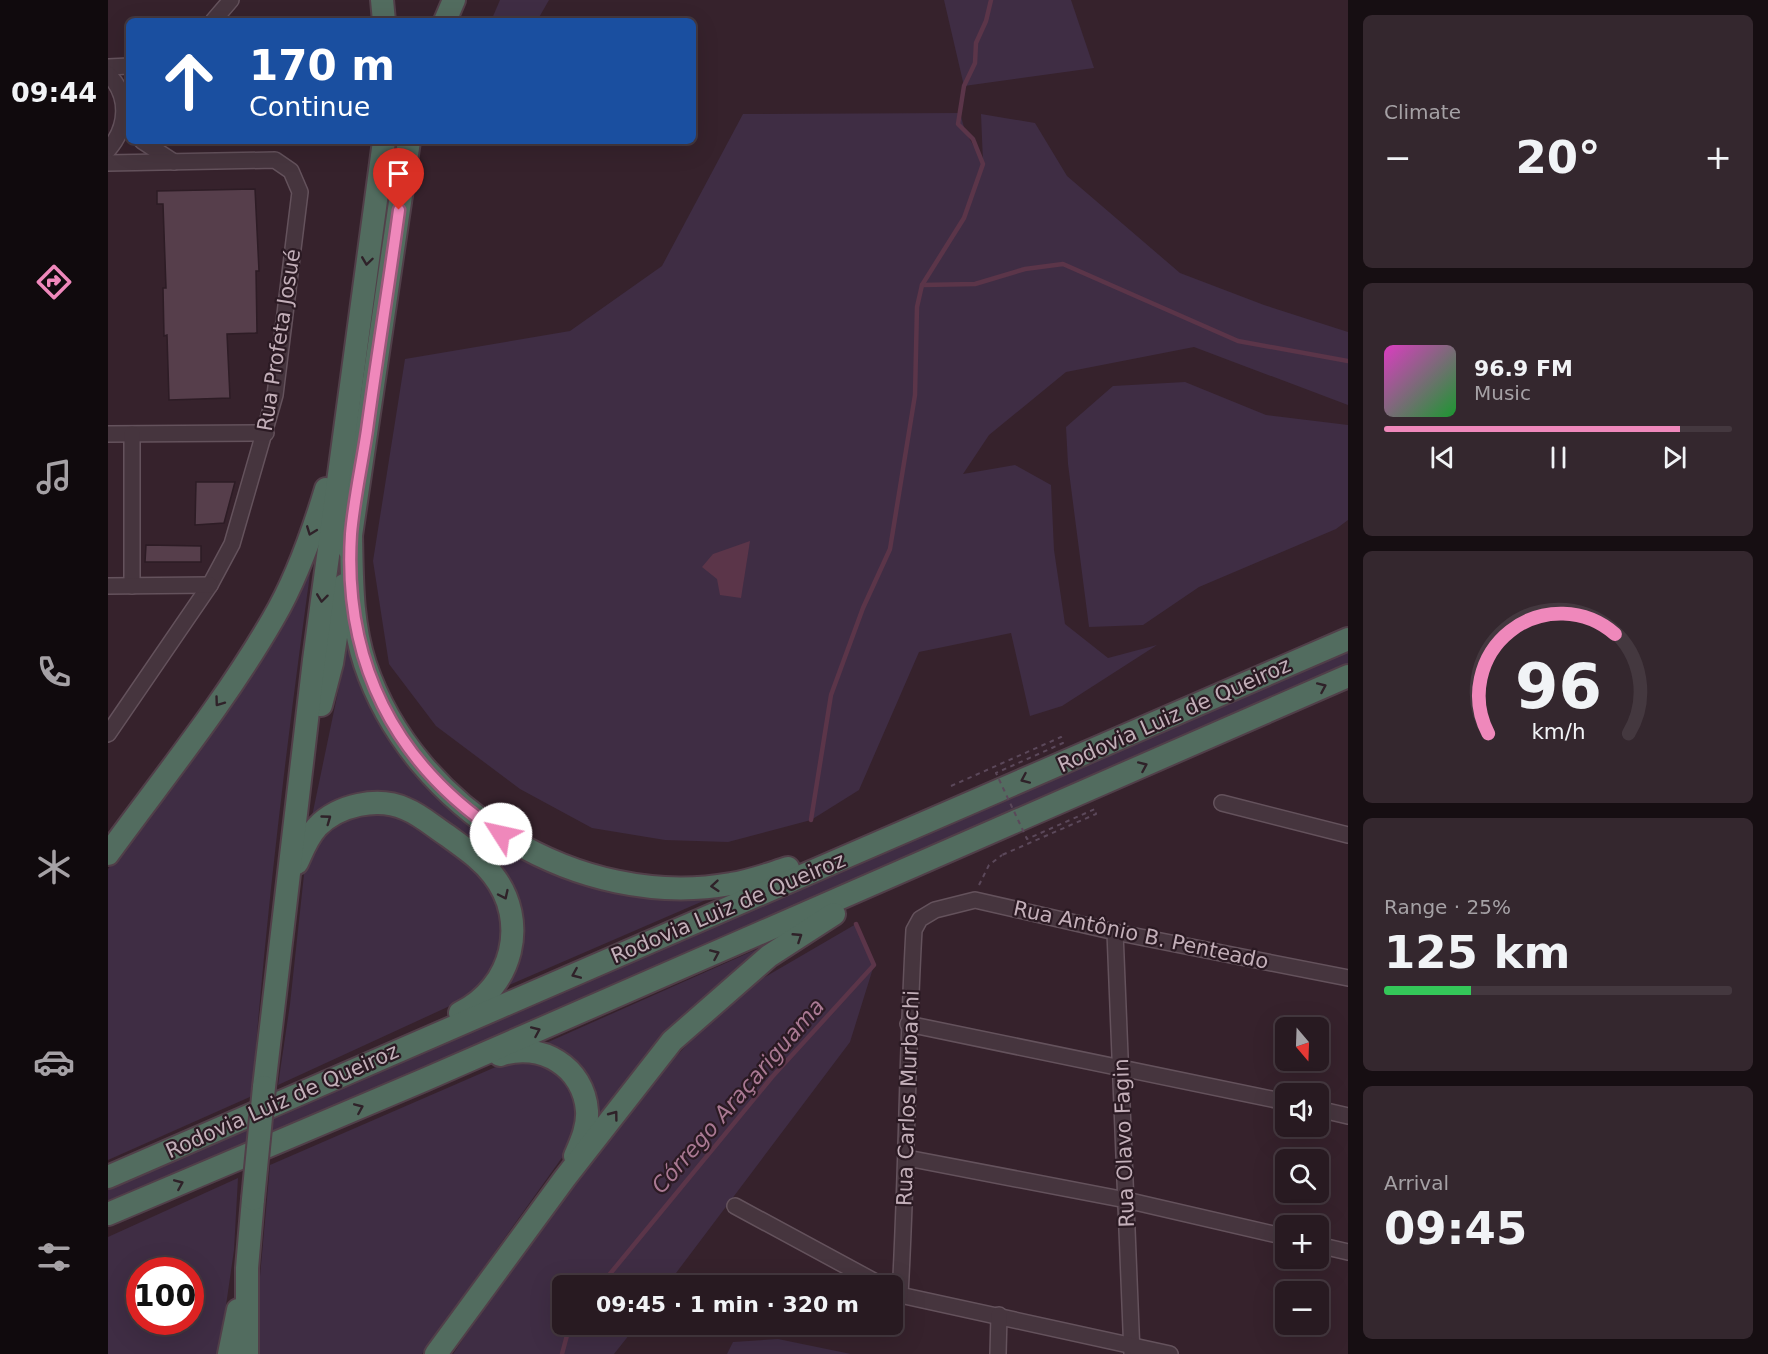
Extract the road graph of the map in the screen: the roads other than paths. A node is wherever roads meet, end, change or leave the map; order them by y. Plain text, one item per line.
1 (231, 0) edge
2 (382, 0) edge
3 (454, 0) edge
4 (216, 18) edge
5 (384, 18) edge
6 (446, 18) edge
7 (126, 66) edge
8 (108, 67) edge
9 (108, 74) edge
10 (126, 112) edge
11 (126, 118) edge
12 (147, 144) edge
13 (384, 144) edge
14 (409, 144) edge
15 (108, 150) edge
16 (174, 162) junction
17 (108, 163) edge
18 (266, 433) junction
19 (108, 434) edge
20 (132, 434) junction
21 (343, 436) junction
22 (351, 534) junction
23 (210, 585) junction
24 (108, 586) edge
25 (132, 586) junction
26 (1348, 639) edge
27 (1348, 676) edge
28 (111, 726) edge
29 (1107, 782) junction
30 (300, 786) junction
31 (970, 803) junction
32 (1222, 803) dead end
33 (1348, 835) edge
34 (108, 854) edge
35 (935, 910) joint
36 (1115, 932) junction
37 (276, 970) junction
38 (1348, 978) edge
39 (908, 1024) junction
40 (1121, 1066) junction
41 (424, 1080) junction
42 (287, 1099) junction
43 (1275, 1100) edge
44 (1329, 1112) edge
45 (1348, 1116) edge
46 (907, 1158) junction
47 (108, 1177) edge
48 (565, 1178) junction
49 (1126, 1200) junction
50 (735, 1206) dead end
51 (114, 1213) edge
52 (1275, 1234) edge
53 (1329, 1248) edge
54 (1348, 1252) edge
55 (247, 1268) junction
56 (863, 1275) edge
57 (897, 1275) edge
58 (903, 1294) edge
59 (999, 1315) junction
60 (1132, 1349) edge
61 (229, 1354) edge
62 (247, 1354) edge
63 (436, 1354) edge
64 (998, 1354) edge
65 (1170, 1354) edge

1 - 4 street
2 - 5 highway
3 - 6 highway
7 - 8 street
9 - 10 street
11 - 15 street
12 - 16 street
13 -> 21 highway
14 - 22 highway
16 - 17 street, Rua Profeta Josué
16 - 18 street, Rua Profeta Josué
18 - 20 street
18 - 23 street, Rua Profeta Josué
19 - 20 street
20 - 25 street
21 -> 30 highway
21 -> 34 highway
22 - 30 highway
31 -> 22 highway
23 - 25 street
23 - 28 street, Rua Profeta Josué
24 - 25 street
26 -> 31 highway, Rodovia Luiz de Queiroz
29 -> 27 highway, Rodovia Luiz de Queiroz
41 -> 29 highway, Rodovia Luiz de Queiroz
48 -> 29 highway
30 - 37 highway
31 -> 42 highway, Rodovia Luiz de Queiroz
32 - 33 street
35 - 36 street, Rua Antônio B. Penteado
35 - 39 street, Rua Carlos Murbachi
36 - 38 street, Rua Antônio B. Penteado
36 - 40 street, Rua Olavo Fagin
37 -> 42 highway
37 - 55 highway, bridge
39 - 40 street
39 - 46 street, Rua Carlos Murbachi
40 - 43 street
40 - 49 street, Rua Olavo Fagin
41 - 48 highway
51 -> 41 highway, Rodovia Luiz de Queiroz
42 - 47 highway, Rodovia Luiz de Queiroz
44 - 45 street
46 - 49 street
46 - 57 street, Rua Carlos Murbachi
48 - 63 highway
49 - 52 street
49 - 60 street, Rua Olavo Fagin
50 - 56 street
53 - 54 street
55 - 61 highway
55 - 62 highway
58 - 59 street
59 - 60 street
59 - 64 street
60 - 65 street

